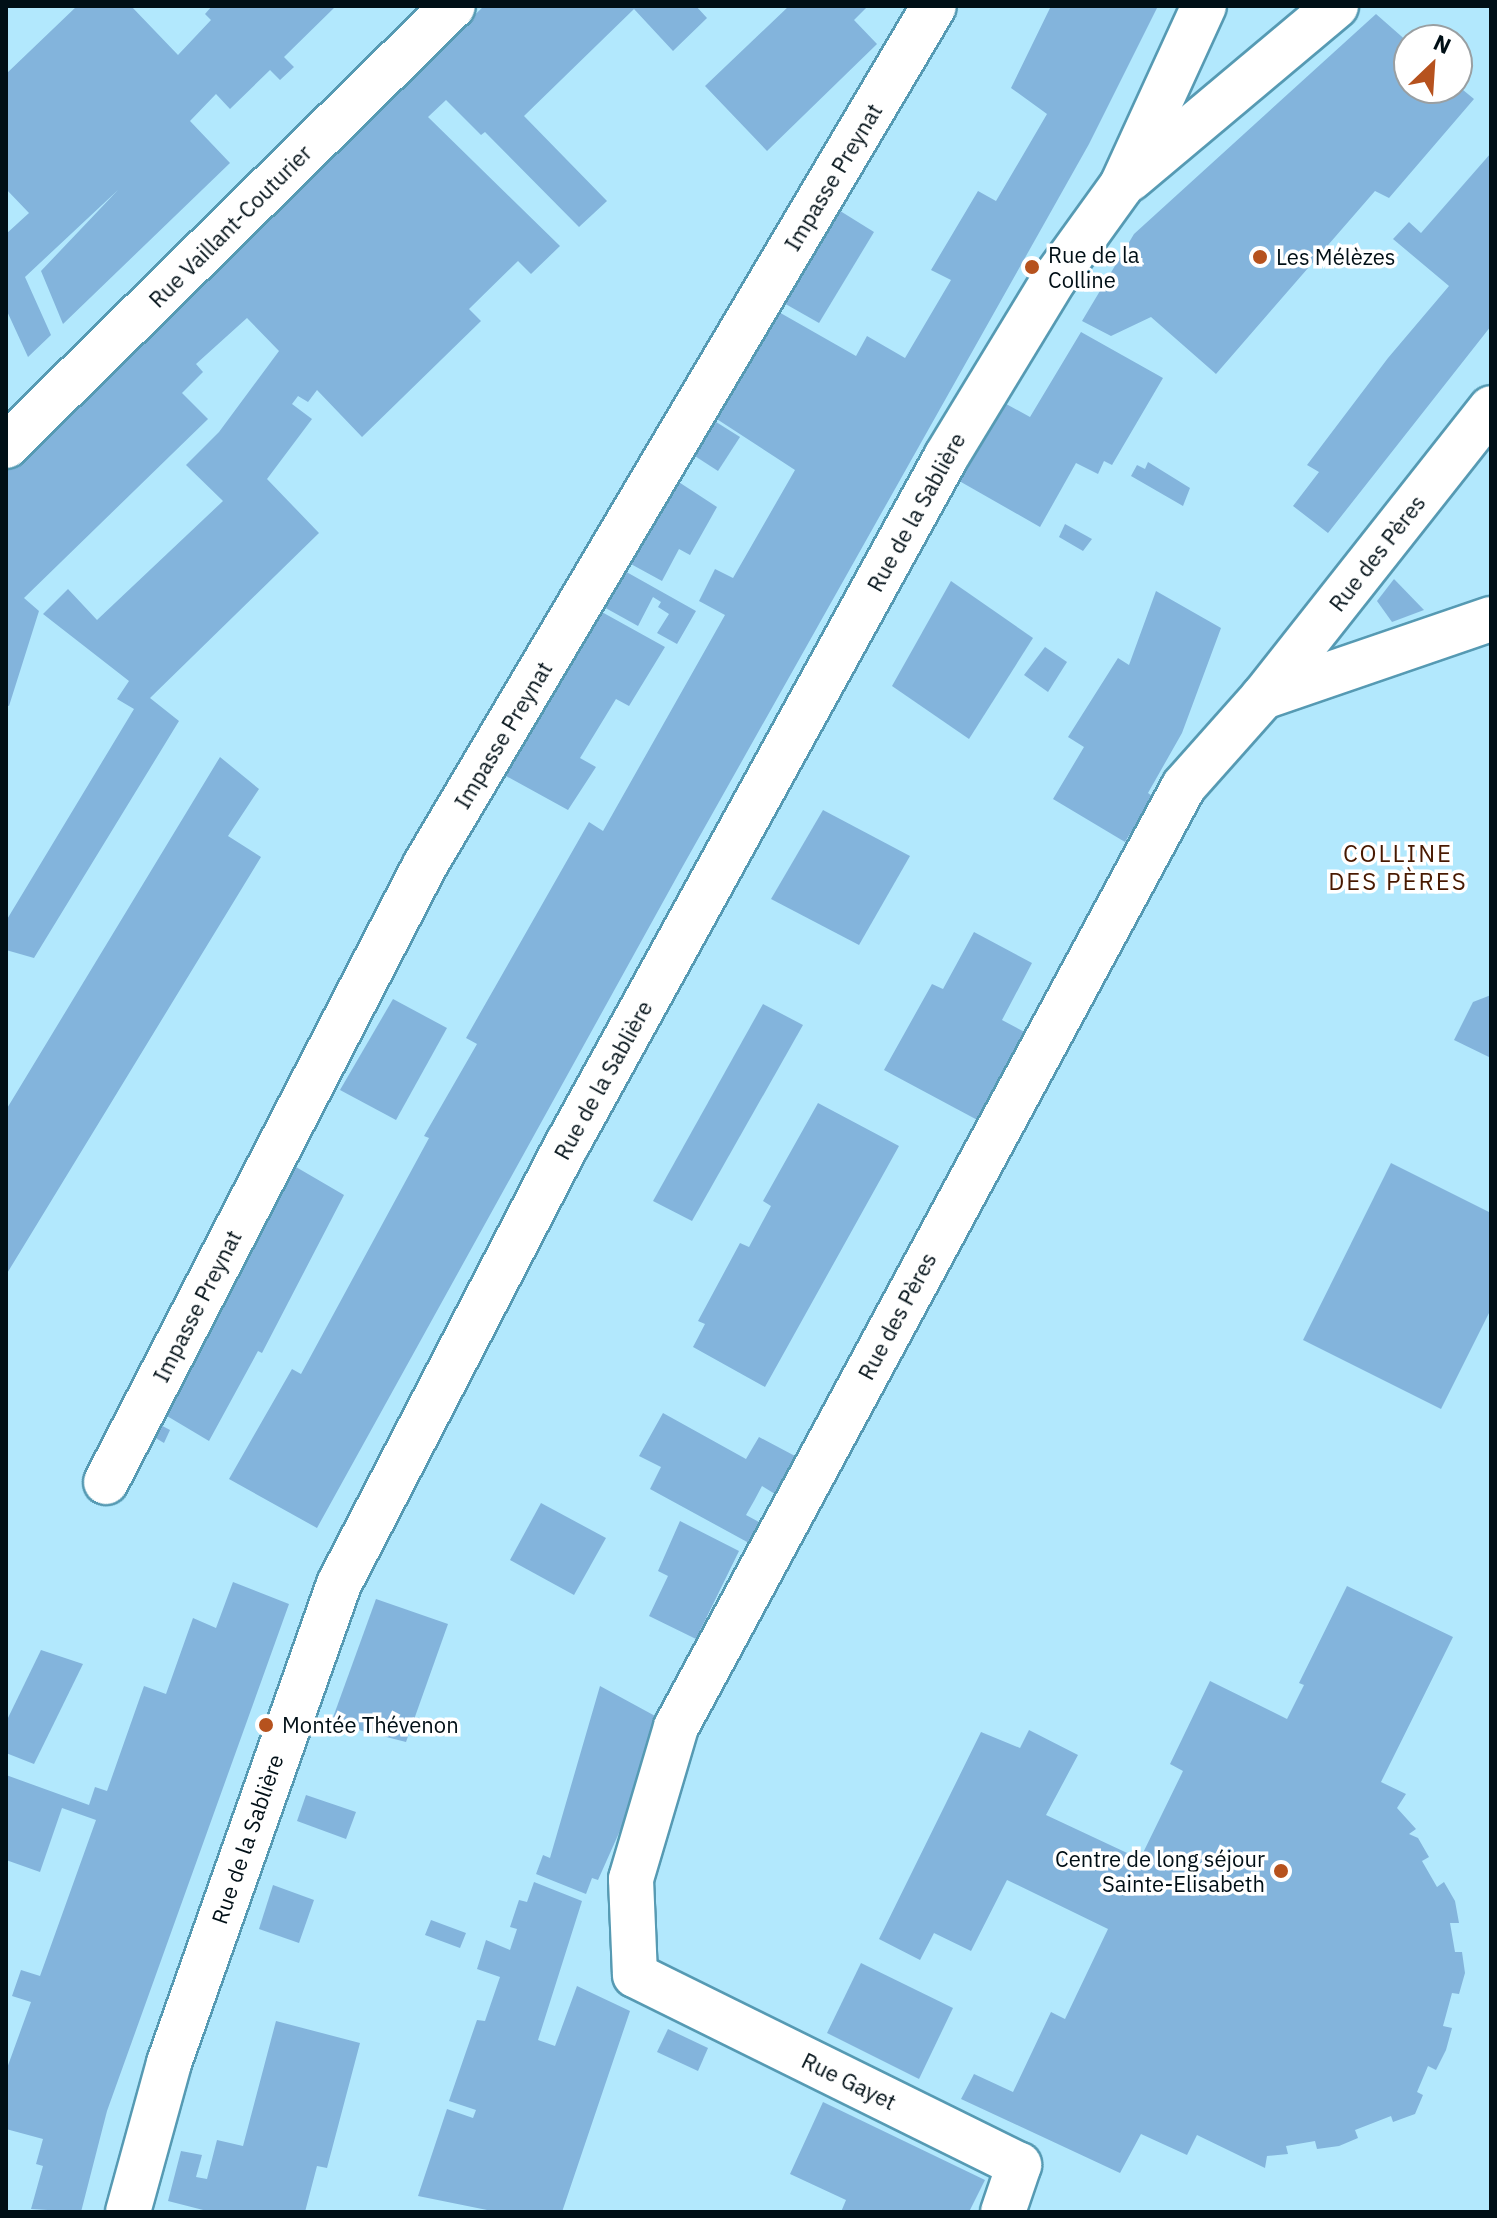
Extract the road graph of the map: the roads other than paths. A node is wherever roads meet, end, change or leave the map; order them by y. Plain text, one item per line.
1 (453, 6) edge
2 (934, 6) edge
3 (1204, 6) edge
4 (1336, 6) edge
5 (1122, 185) junction
6 (1491, 408) edge
7 (6, 446) edge
8 (1491, 619) edge
9 (1263, 697) junction
10 (106, 1482) dead end
11 (635, 1975) joint
12 (128, 2212) edge
13 (1003, 2212) edge

1 - 7 street, Rue Vaillant-Couturier
2 - 10 street, Impasse Preynat
3 - 5 street, Rue de la Sablière
4 - 5 street
5 - 12 street, Rue de la Sablière
6 - 9 street, Rue des Pères
8 - 9 street, Rue des Pères
9 - 11 street, Rue des Pères
11 - 13 street, Rue Gayet

